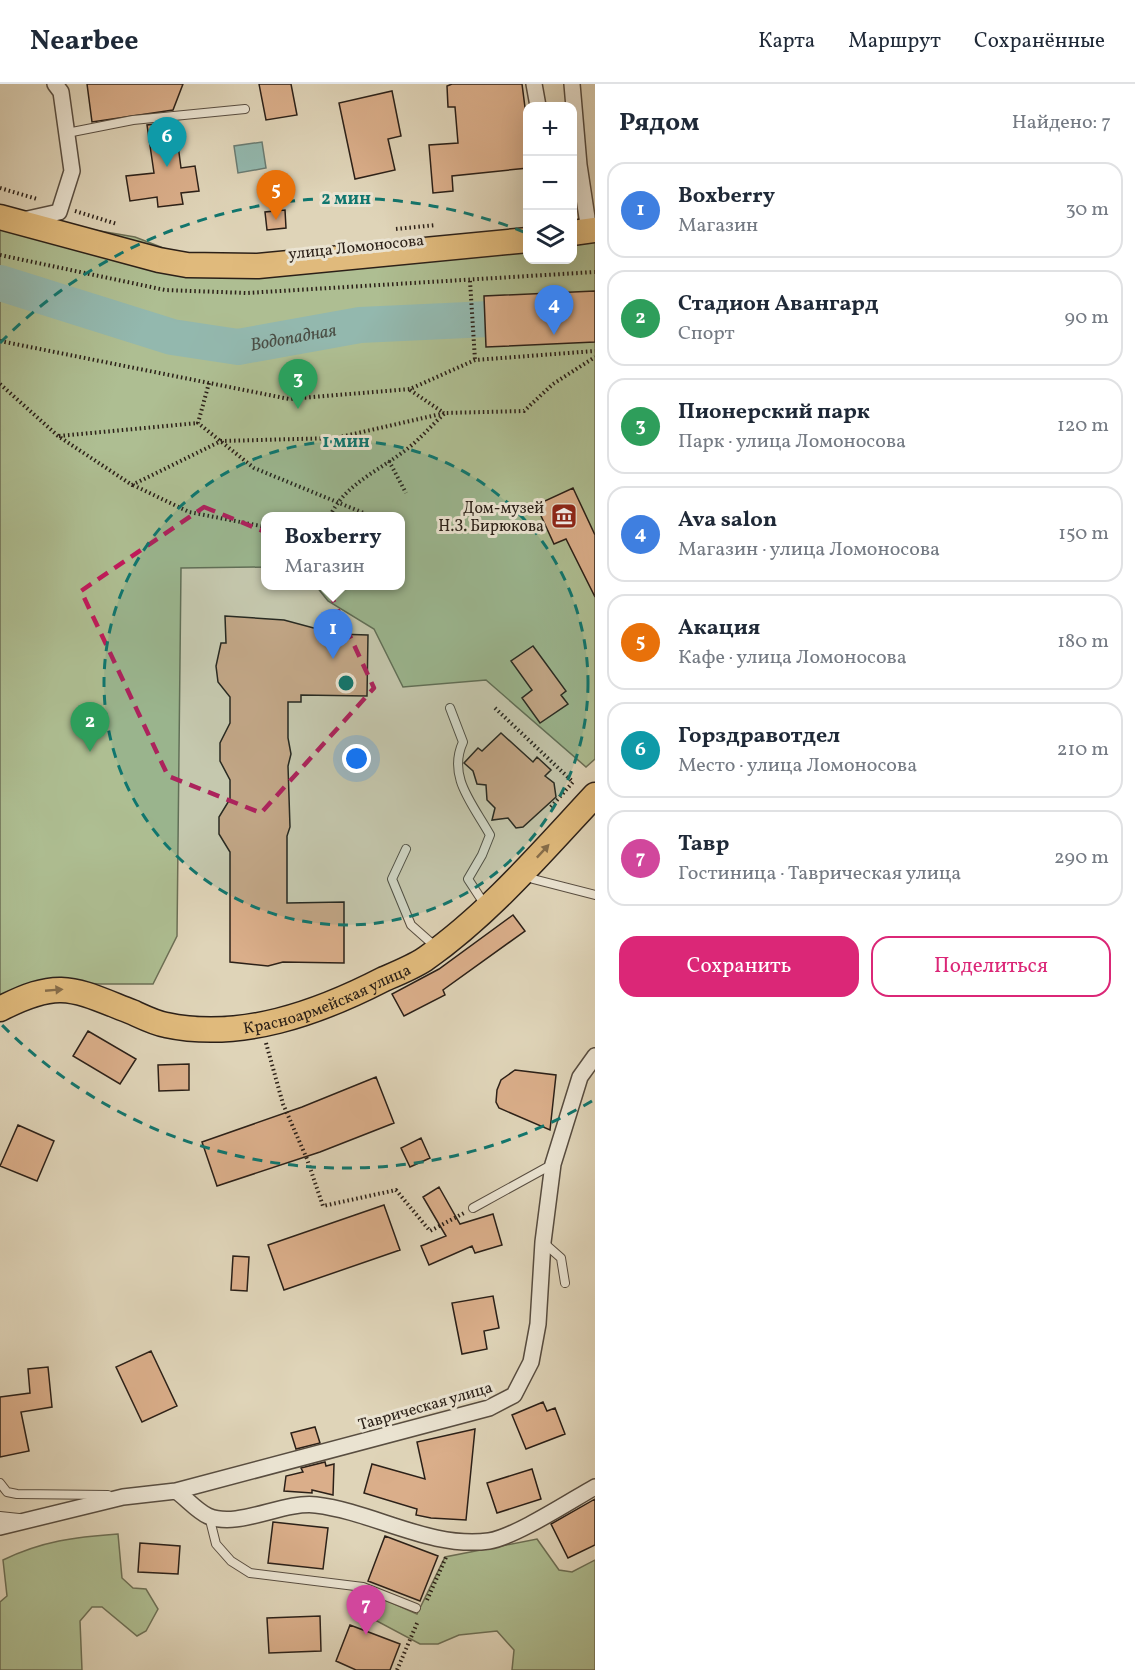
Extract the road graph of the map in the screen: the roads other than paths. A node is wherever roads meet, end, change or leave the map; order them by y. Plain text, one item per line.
1 (55, 84) edge
2 (534, 84) edge
3 (572, 84) edge
4 (537, 102) edge
5 (573, 102) edge
6 (245, 109) dead end
7 (67, 132) junction
8 (577, 155) edge
9 (9, 219) edge
10 (585, 227) edge
11 (523, 230) edge
12 (523, 240) edge
13 (450, 708) dead end
14 (595, 795) edge
15 (406, 849) dead end
16 (525, 871) junction
17 (595, 895) edge
18 (486, 907) junction
19 (438, 949) junction
20 (0, 1009) edge
21 (595, 1056) edge
22 (553, 1164) junction
23 (473, 1208) road end
24 (543, 1242) junction
25 (565, 1283) dead end
26 (0, 1484) edge
27 (595, 1487) edge
28 (176, 1491) junction
29 (123, 1497) junction
30 (0, 1516) edge
31 (209, 1516) junction
32 (31, 1519) junction
33 (0, 1527) edge
34 (416, 1608) dead end

1 - 7 street
2 - 4 street
3 - 5 street
6 - 7 lane
7 - 9 street
8 - 10 street
9 - 11 main road, улица Ломоносова
9 - 12 main road
13 - 18 lane
16 -> 14 main road, Красноармейская улица
15 - 19 lane
16 - 17 lane
16 - 18 main road, Красноармейская улица
18 - 19 main road, Красноармейская улица
20 -> 19 main road, Красноармейская улица
21 - 22 street, Таврическая улица
22 - 23 lane
22 - 24 street, Таврическая улица
24 - 25 lane
24 - 28 street, Таврическая улица
26 - 29 lane
27 - 31 street
28 - 29 street, Таврическая улица
28 - 31 street
29 - 32 street, Таврическая улица
30 - 32 lane
31 - 34 lane
32 - 33 street, Таврическая улица

